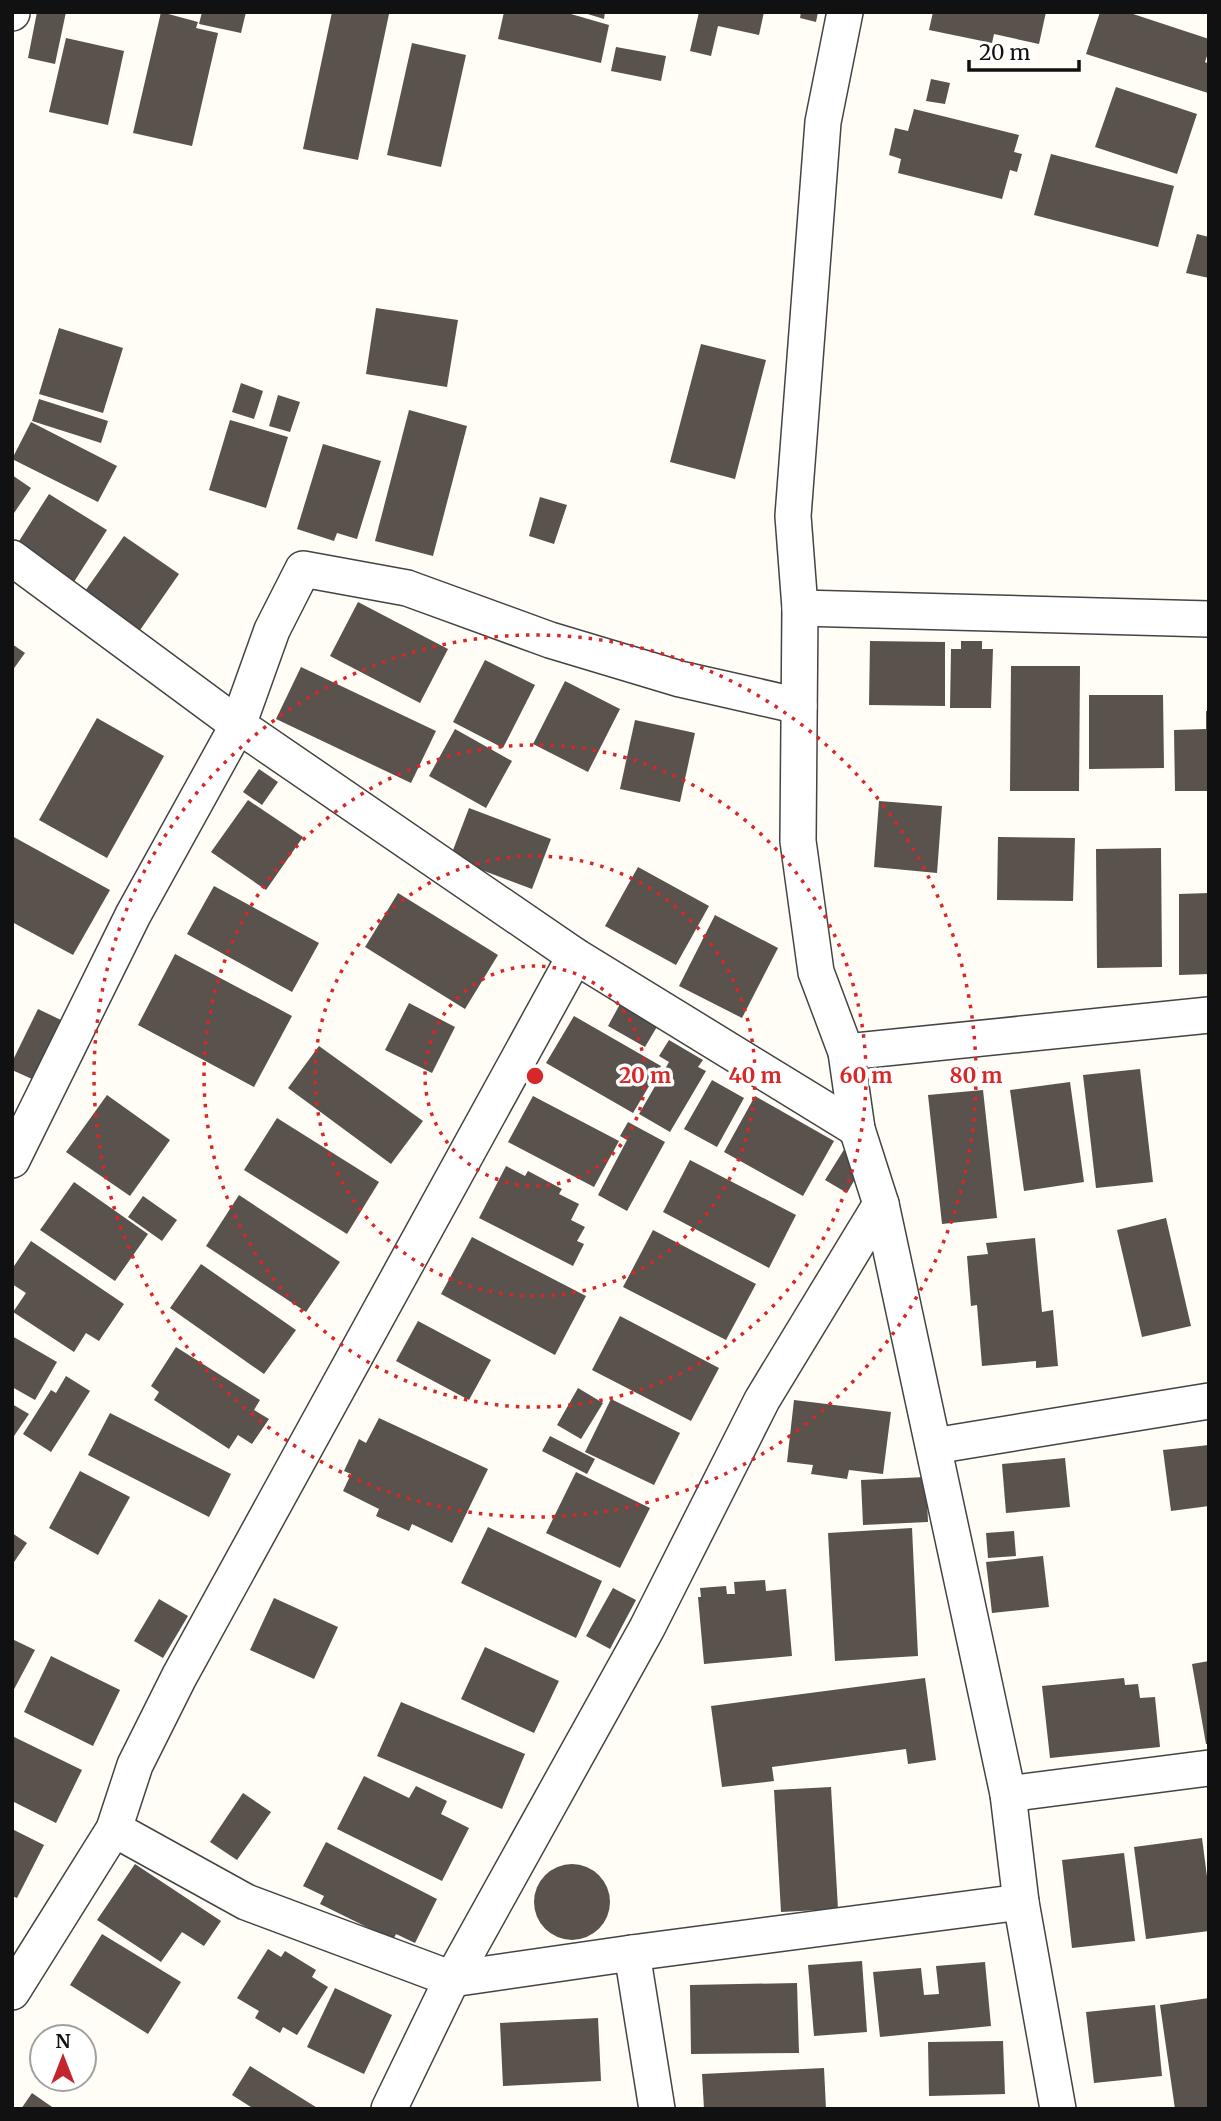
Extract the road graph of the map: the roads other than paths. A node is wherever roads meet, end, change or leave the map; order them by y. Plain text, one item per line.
1 (845, 12) edge
2 (12, 558) edge
3 (800, 608) junction
4 (1209, 618) edge
5 (799, 706) junction
6 (238, 725) junction
7 (575, 956) junction
8 (1209, 1015) edge
9 (846, 1052) junction
10 (857, 1129) junction
11 (12, 1160) edge
12 (881, 1204) junction
13 (1209, 1401) edge
14 (934, 1446) junction
15 (1209, 1768) edge
16 (1008, 1794) junction
17 (114, 1829) junction
18 (1021, 1902) junction
19 (632, 1953) junction
20 (452, 1979) junction
21 (12, 1992) edge
22 (389, 2109) edge
23 (657, 2109) edge
24 (1058, 2109) edge

1 - 3 street
2 - 6 street
3 - 4 street
3 - 5 street
5 - 6 street
5 - 9 street
6 - 7 street
6 - 11 street
7 - 10 street
7 - 17 street
8 - 9 street
9 - 10 street
10 - 12 street
12 - 14 street
12 - 20 street
13 - 14 street
14 - 16 street
15 - 16 street
16 - 18 street
17 - 20 street
17 - 21 street
18 - 19 street
18 - 24 street
19 - 20 street
19 - 23 street
20 - 22 street

